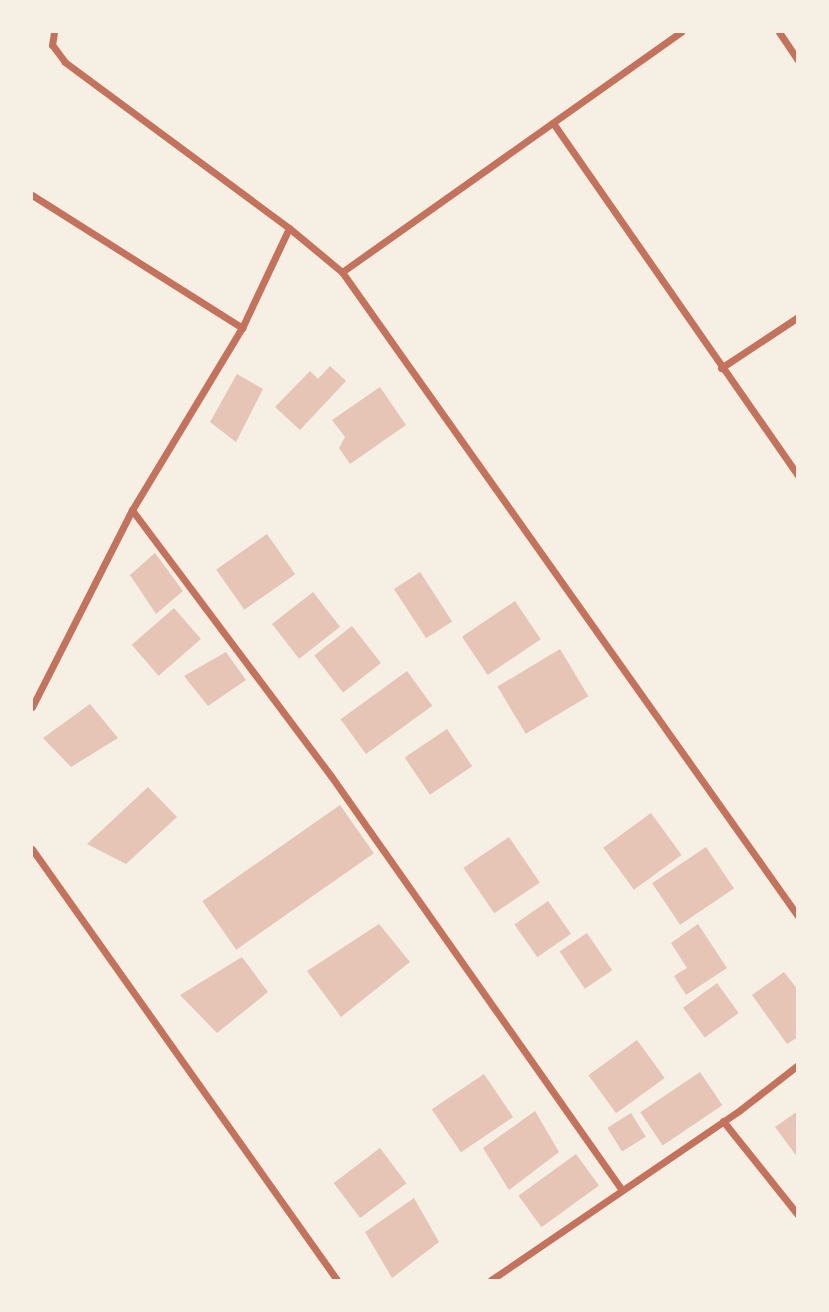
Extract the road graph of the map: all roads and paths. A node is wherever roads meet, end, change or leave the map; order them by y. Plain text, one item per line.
1 (54, 32) edge
2 (681, 32) edge
3 (779, 32) edge
4 (797, 60) edge
5 (553, 123) junction
6 (32, 195) edge
7 (289, 228) junction
8 (342, 272) junction
9 (797, 317) edge
10 (243, 328) junction
11 (722, 368) junction
12 (797, 476) edge
13 (132, 510) junction
14 (32, 707) edge
15 (32, 849) edge
16 (797, 916) edge
17 (797, 1065) edge
18 (723, 1121) junction
19 (622, 1191) junction
20 (797, 1215) edge
21 (337, 1280) edge
22 (491, 1280) edge

1 - 7 street
2 - 5 street
3 - 4 street
5 - 8 street
5 - 11 street
6 - 10 street
7 - 8 street
7 - 10 street
8 - 16 street
9 - 11 street
10 - 13 street
11 - 12 street
13 - 14 street
13 - 19 street
15 - 21 street
17 - 18 street
18 - 19 street
18 - 20 street
19 - 22 street

